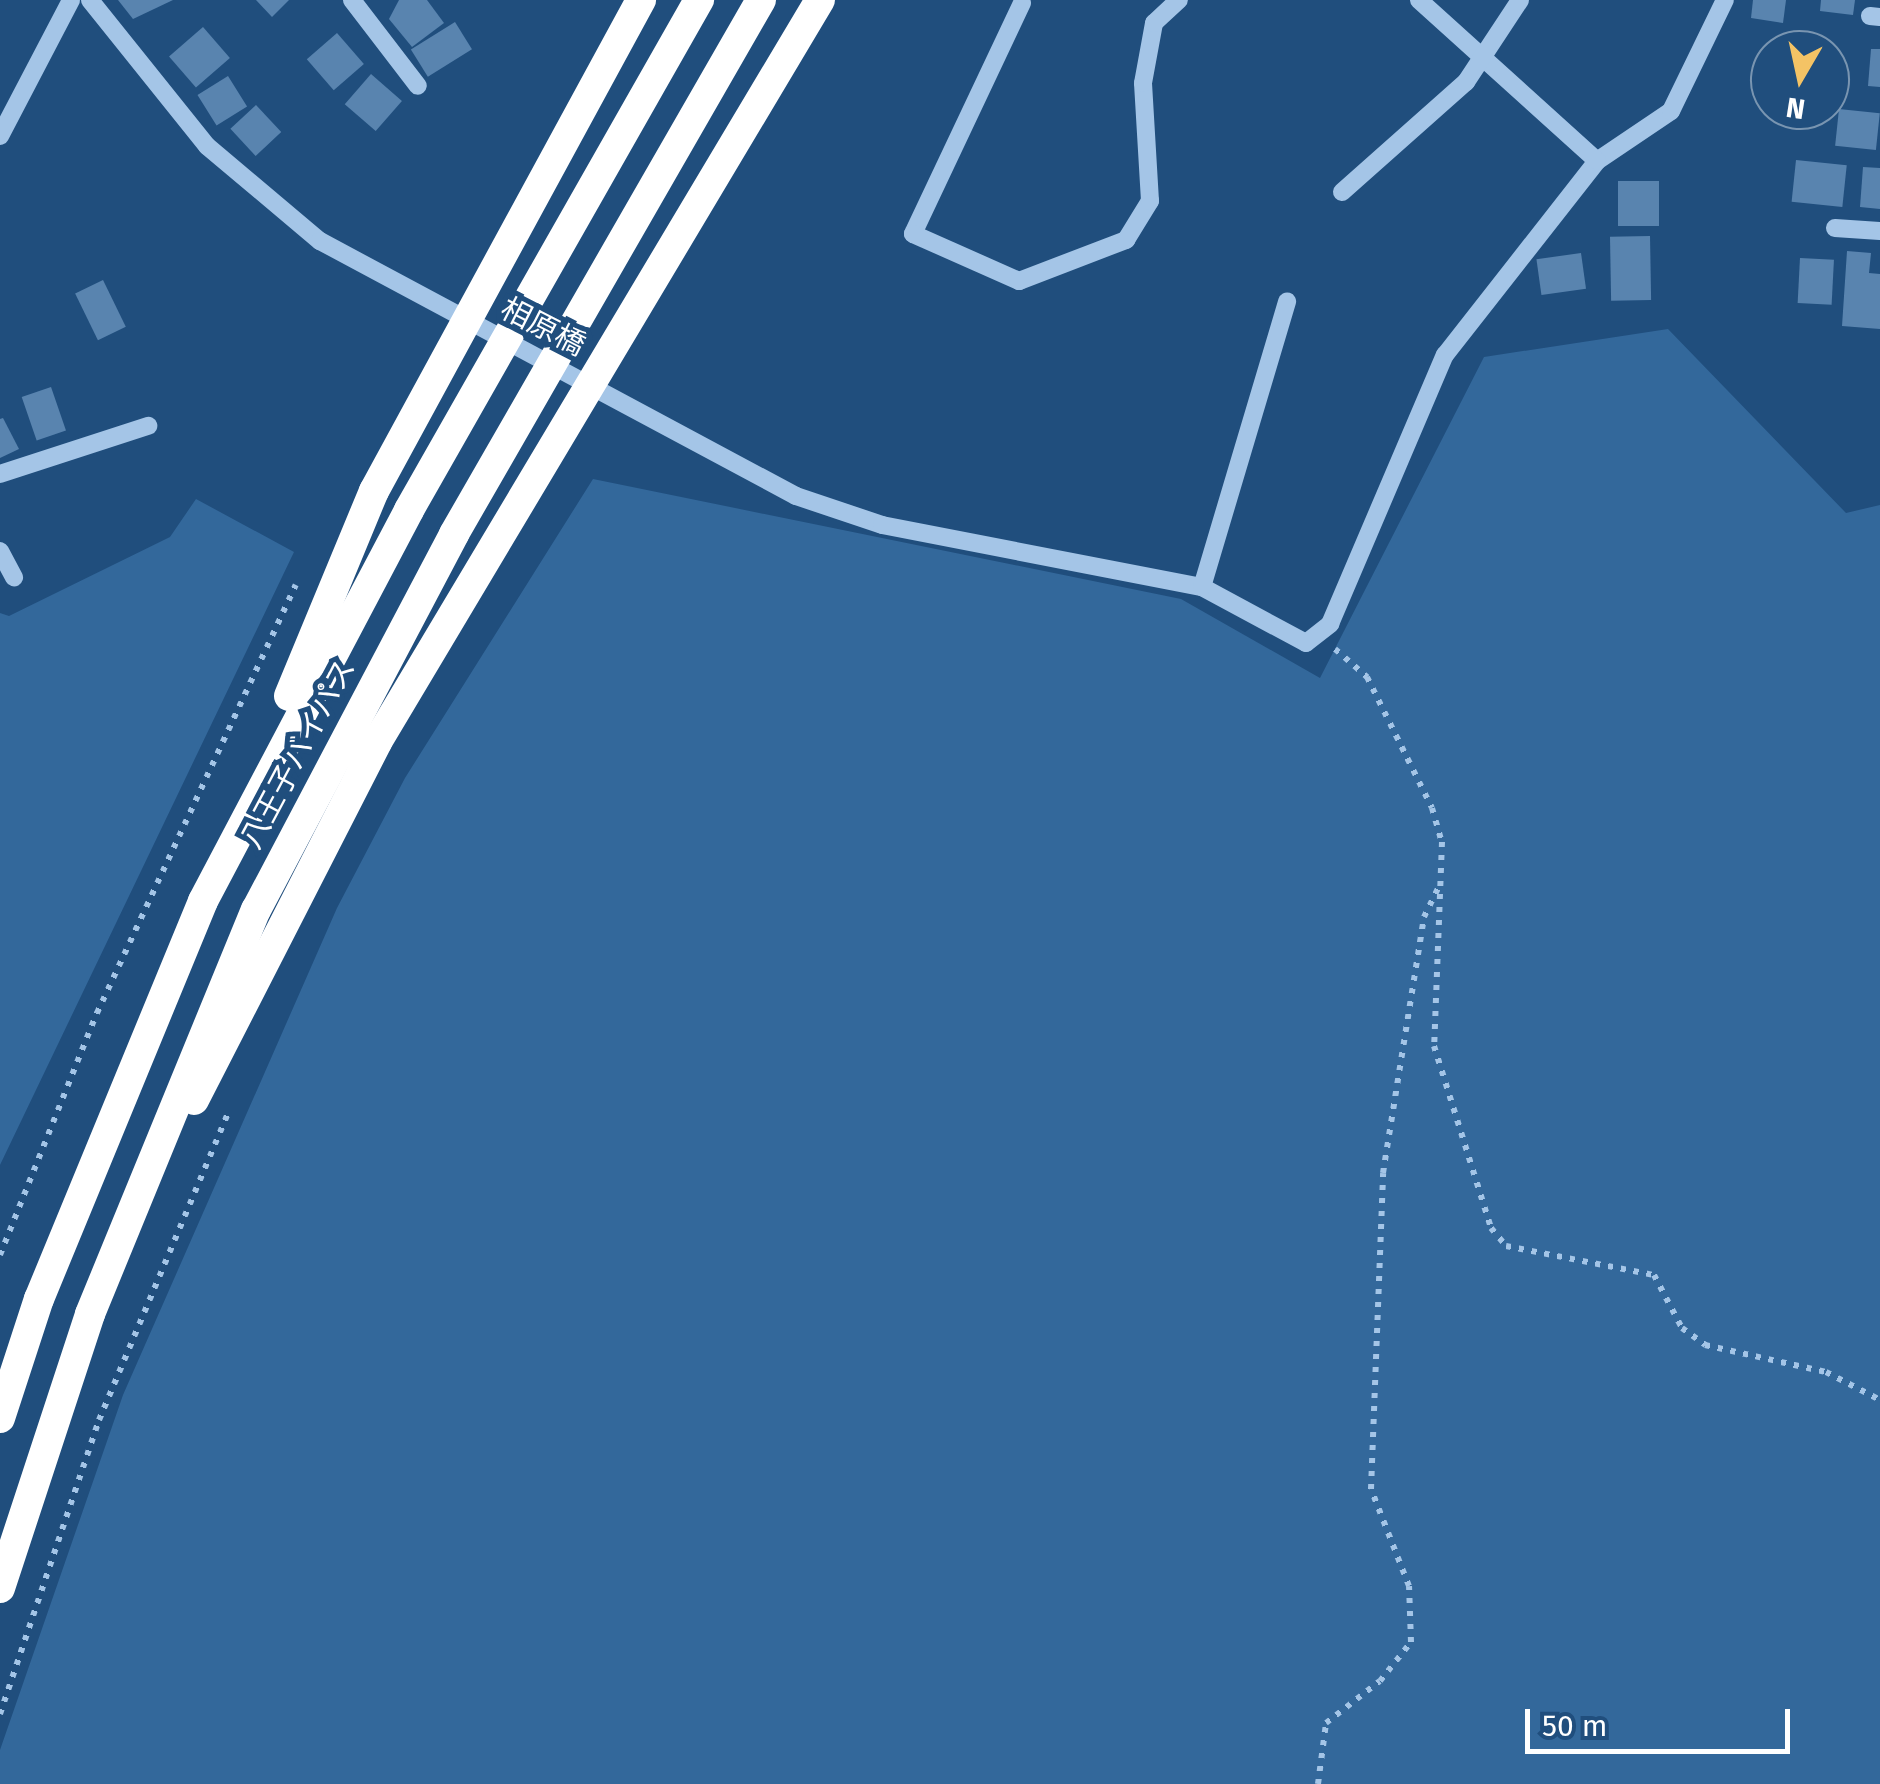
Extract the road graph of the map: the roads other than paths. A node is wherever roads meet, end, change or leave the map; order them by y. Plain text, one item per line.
1 (71, 0) edge
2 (90, 0) edge
3 (352, 0) edge
4 (641, 0) edge
5 (699, 0) edge
6 (761, 0) edge
7 (820, 0) edge
8 (1179, 0) edge
9 (1419, 0) edge
10 (1520, 0) edge
11 (1725, 0) edge
12 (1022, 3) dead end
13 (1482, 64) junction
14 (418, 86) dead end
15 (0, 136) edge
16 (1597, 162) junction
17 (1342, 192) dead end
18 (1835, 228) dead end
19 (1880, 231) edge
20 (1287, 300) dead end
21 (148, 426) dead end
22 (0, 474) edge
23 (0, 551) edge
24 (14, 577) dead end
25 (1202, 587) junction
26 (203, 902) junction
27 (90, 1314) junction
28 (0, 1418) edge
29 (0, 1588) edge

1 - 15 street
2 - 25 street, 相原橋
3 - 14 street
4 - 26 highway
5 - 26 highway, 八王子バイパス
6 - 27 highway, 八王子バイパス
7 - 27 highway
8 - 12 street
9 - 13 street
10 - 13 street
11 - 16 street
13 - 16 street
13 - 17 street
16 - 25 street, 相原橋
18 - 19 street
20 - 25 street
21 - 22 street
23 - 24 street
26 - 28 highway, 八王子バイパス
27 - 29 highway, 八王子バイパス

